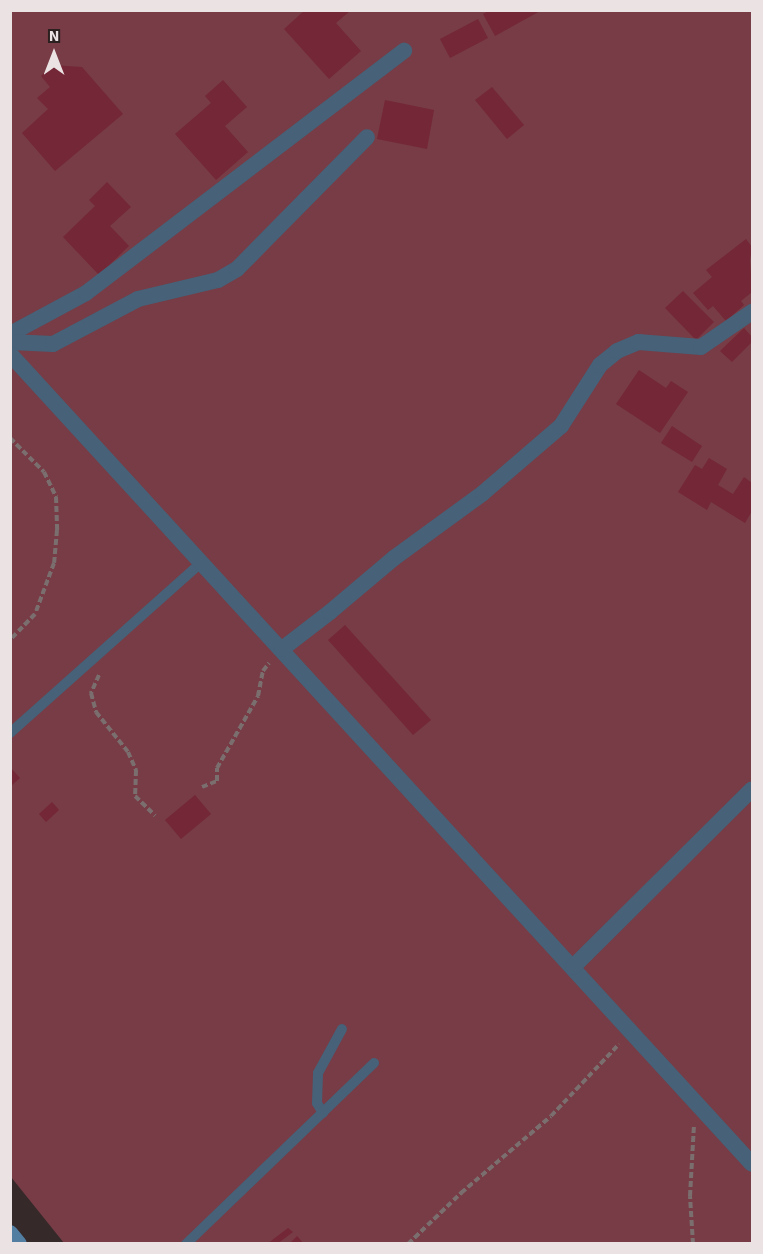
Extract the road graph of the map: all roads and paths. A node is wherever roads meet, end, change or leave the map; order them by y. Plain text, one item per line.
1 (404, 51) dead end
2 (367, 137) dead end
3 (753, 312) edge
4 (10, 334) edge
5 (10, 342) edge
6 (10, 354) edge
7 (10, 438) edge
8 (202, 562) junction
9 (10, 640) edge
10 (282, 649) junction
11 (101, 672) dead end
12 (10, 733) edge
13 (202, 787) dead end
14 (753, 789) edge
15 (155, 815) dead end
16 (573, 967) junction
17 (342, 1029) dead end
18 (632, 1031) junction
19 (374, 1063) dead end
20 (695, 1100) junction
21 (323, 1113) junction
22 (753, 1164) edge
23 (10, 1233) edge
24 (19, 1244) edge
25 (186, 1244) edge
26 (408, 1244) edge
27 (693, 1244) edge

1 - 4 street
2 - 5 street
3 - 10 street
6 - 8 street
7 - 9 path
8 - 10 street
8 - 12 lane
10 - 13 path
10 - 16 street
11 - 15 path
14 - 16 street
16 - 18 street
17 - 21 lane
18 - 20 street
18 - 26 path
19 - 21 lane
20 - 22 street
20 - 27 path
21 - 25 lane
23 - 24 main road

